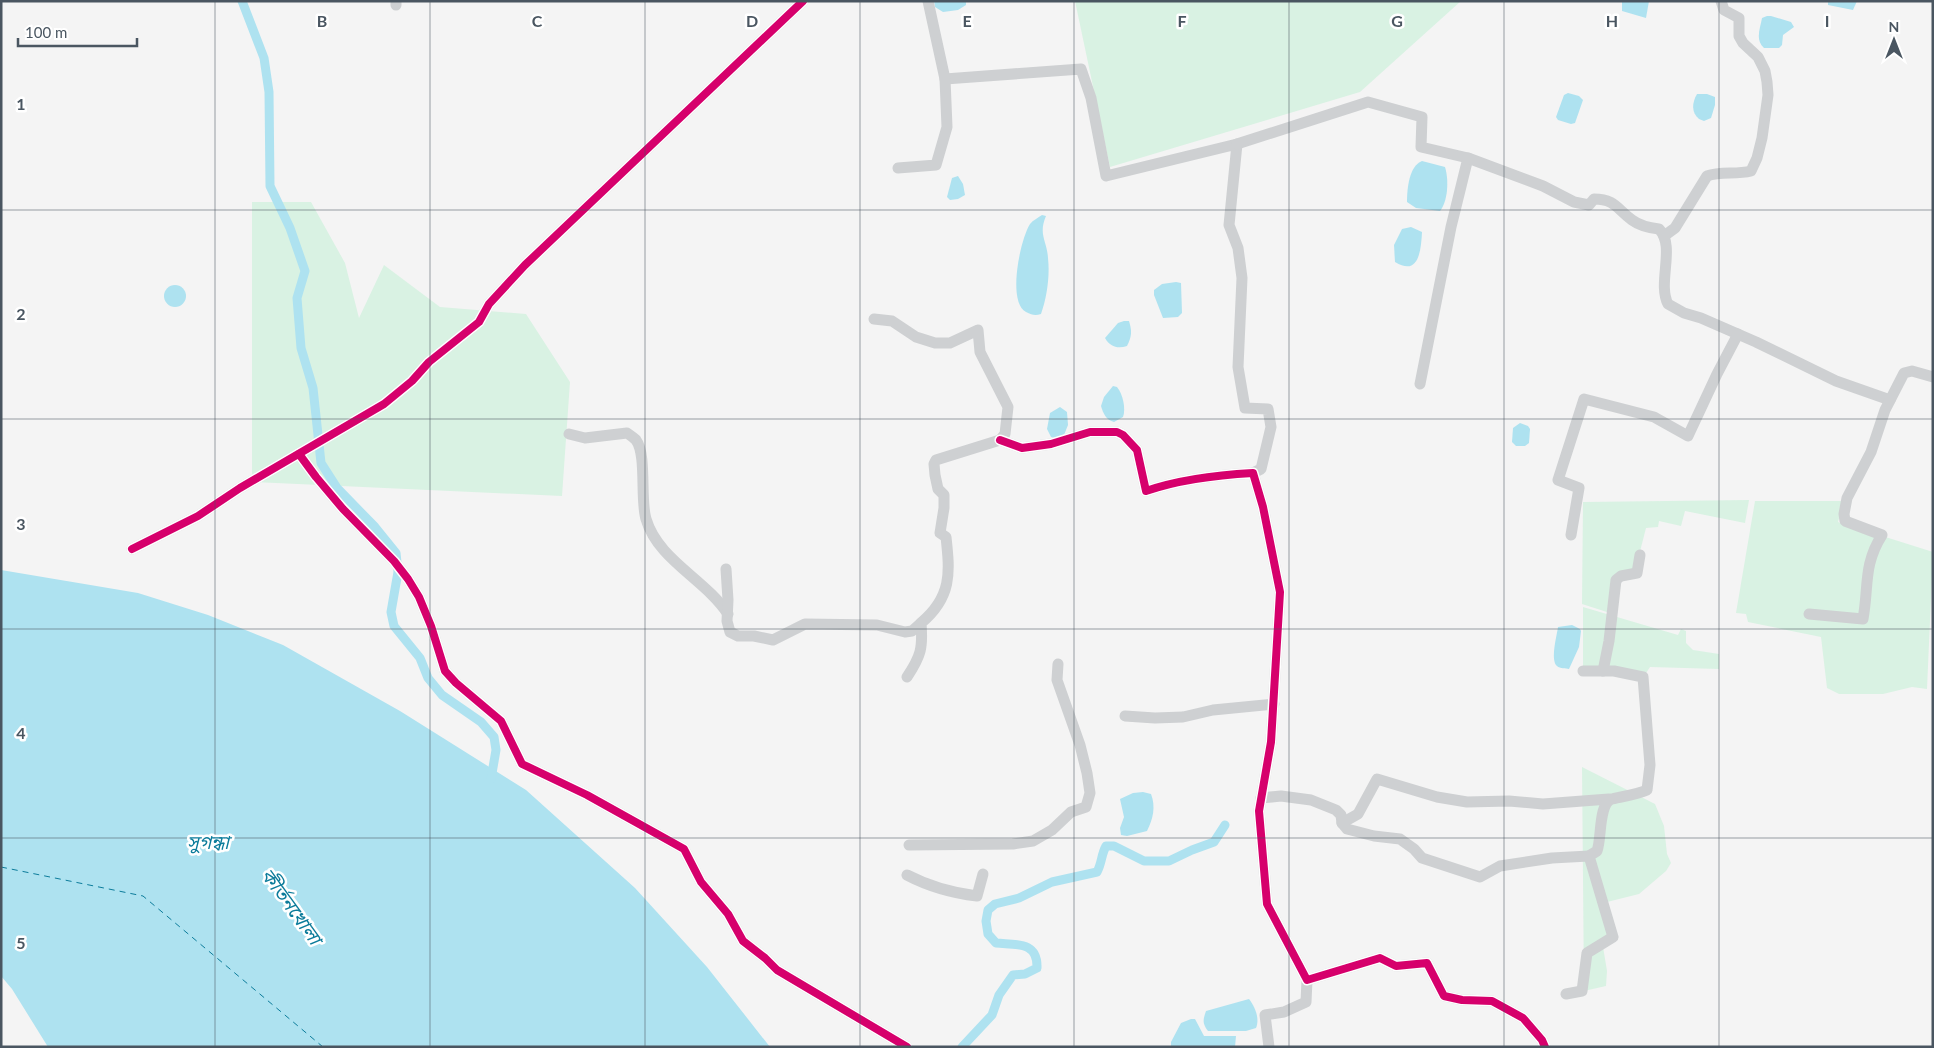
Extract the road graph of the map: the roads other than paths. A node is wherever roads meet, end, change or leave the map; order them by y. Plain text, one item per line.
1 (802, 1) edge
2 (928, 1) edge
3 (1721, 1) edge
4 (945, 79) junction
5 (1237, 144) junction
6 (1468, 158) junction
7 (898, 168) dead end
8 (1664, 236) junction
9 (874, 319) dead end
10 (1738, 334) junction
11 (1933, 377) edge
12 (1420, 384) dead end
13 (1890, 400) junction
14 (569, 434) dead end
15 (1000, 440) junction
16 (299, 454) junction
17 (1254, 473) junction
18 (1571, 536) dead end
19 (132, 549) dead end
20 (1640, 555) dead end
21 (726, 569) dead end
22 (728, 614) junction
23 (1809, 614) dead end
24 (921, 623) junction
25 (1058, 664) dead end
26 (1584, 671) dead end
27 (1602, 671) junction
28 (907, 677) dead end
29 (1274, 704) junction
30 (1125, 716) dead end
31 (1261, 798) junction
32 (1609, 799) junction
33 (1342, 823) junction
34 (909, 845) dead end
35 (1589, 856) junction
36 (983, 874) dead end
37 (907, 875) dead end
38 (1307, 980) junction
39 (1566, 994) dead end
40 (907, 1047) edge
41 (1269, 1047) edge
42 (1545, 1047) edge

1 - 16 street
2 - 4 street
3 - 8 street
4 - 5 street
4 - 7 street
5 - 6 street
5 - 17 street
6 - 8 street
6 - 12 street
8 - 10 street
9 - 15 street
10 - 13 street
10 - 18 street
11 - 13 street
13 - 23 street
14 - 22 street
15 - 17 street
15 - 24 street
16 - 19 street
16 - 40 street
17 - 29 street
20 - 27 street
21 - 22 street
22 - 24 street
24 - 28 street
25 - 34 street
26 - 27 street
27 - 32 street
29 - 30 street
29 - 31 street
31 - 33 street
31 - 38 street
32 - 33 street
32 - 35 street
33 - 35 street
35 - 39 street
36 - 37 street
38 - 41 street
38 - 42 street

